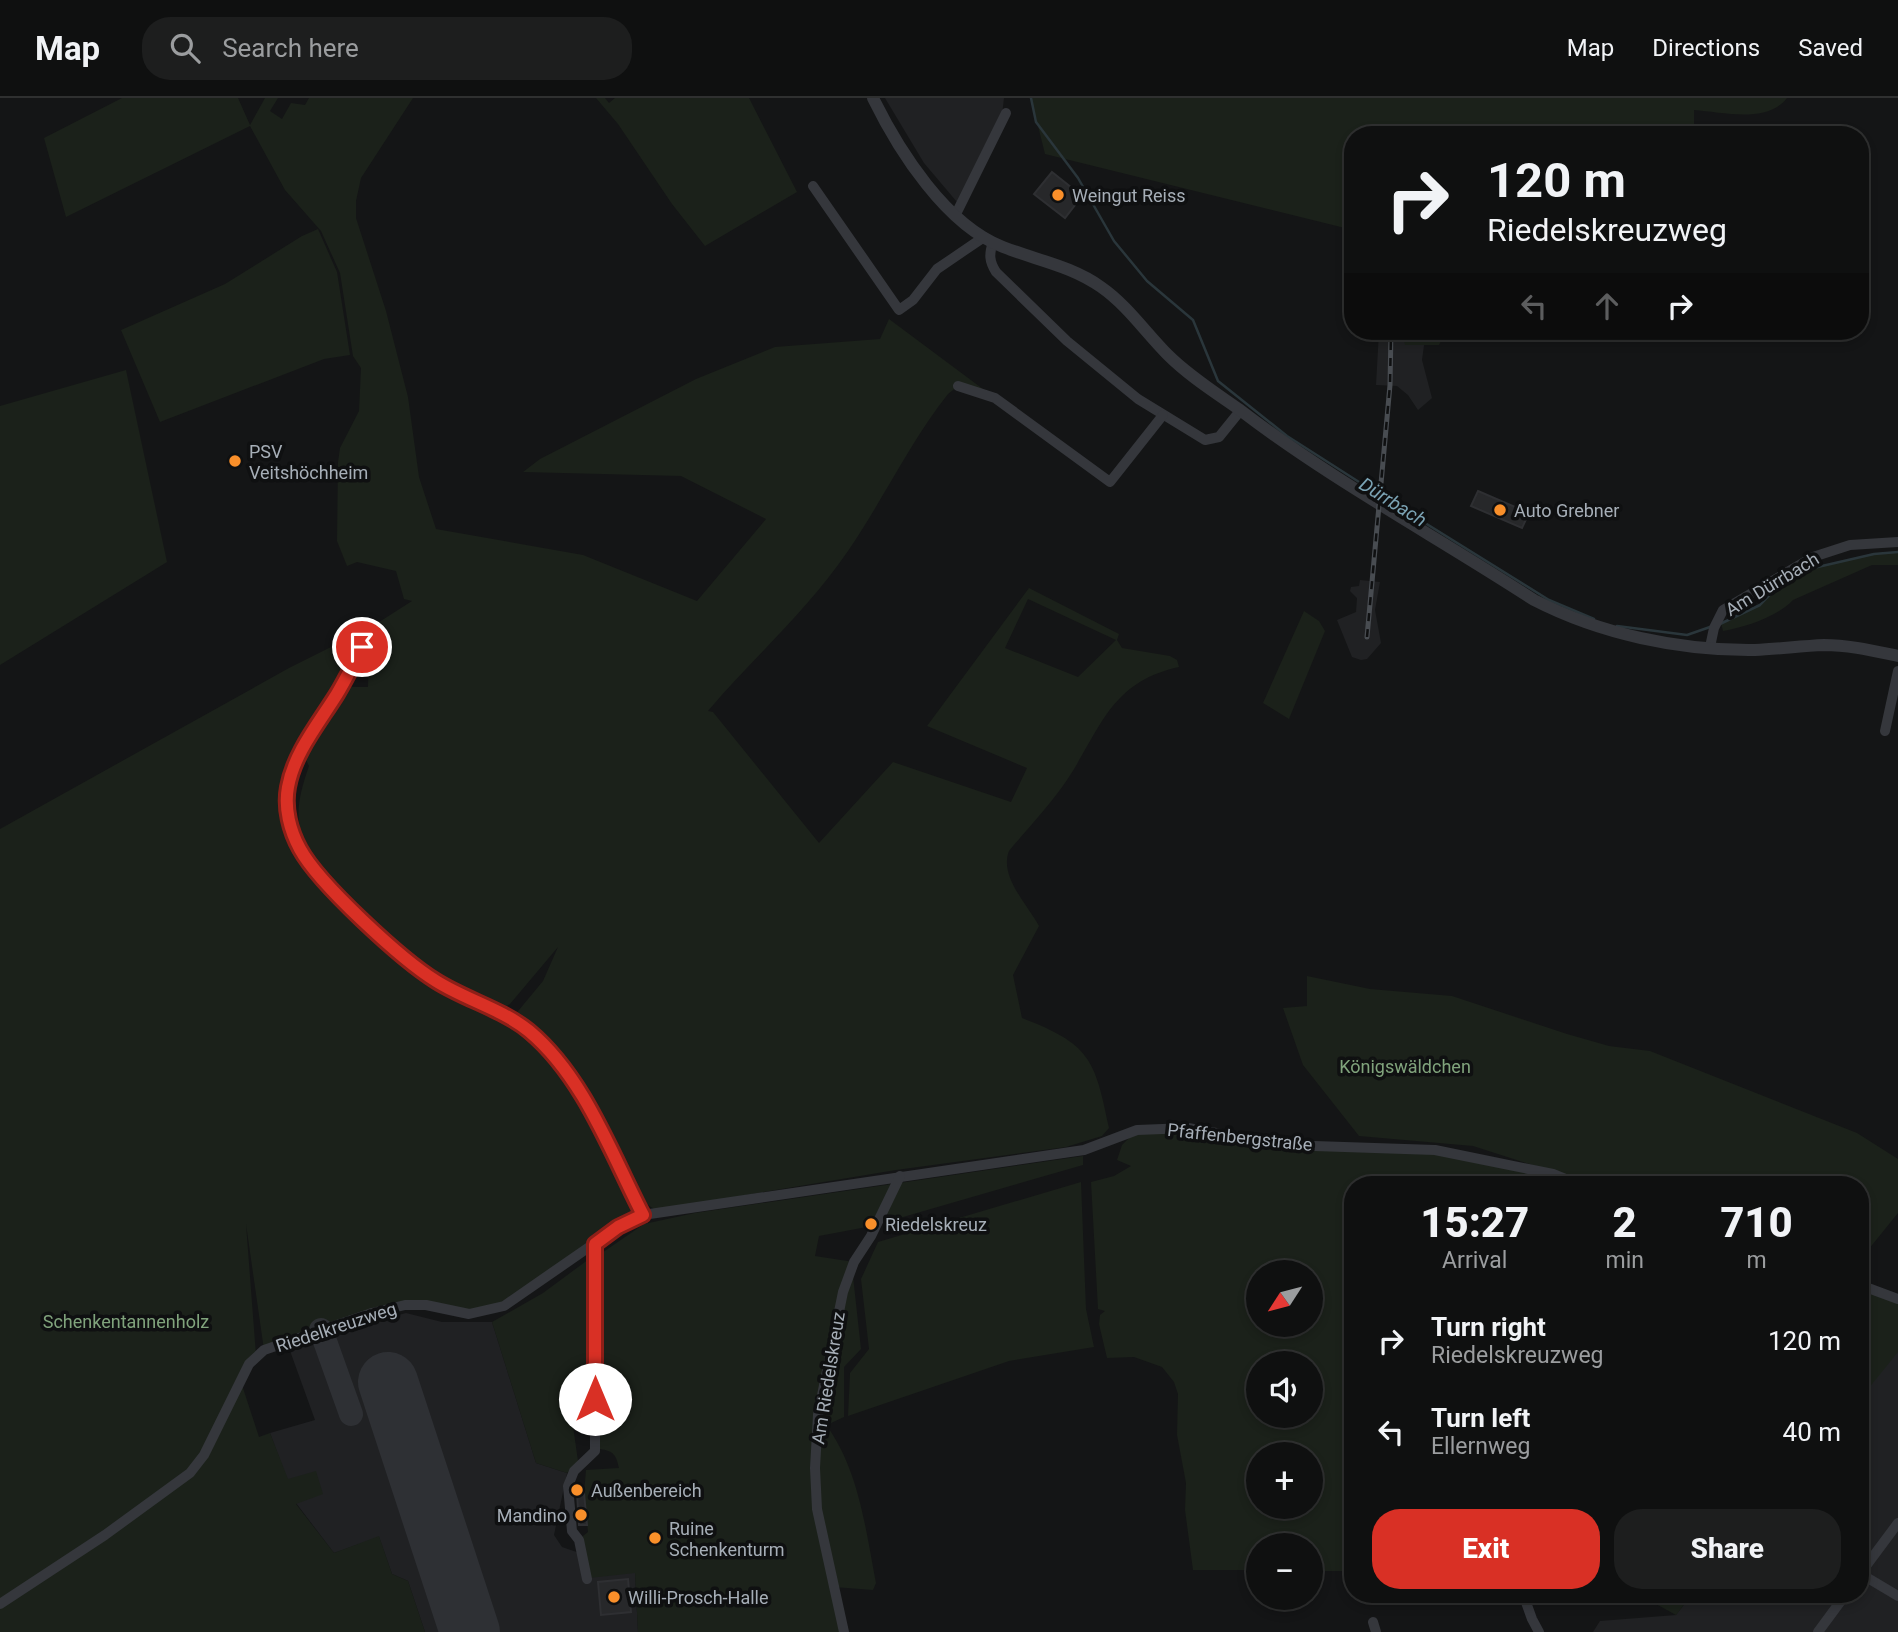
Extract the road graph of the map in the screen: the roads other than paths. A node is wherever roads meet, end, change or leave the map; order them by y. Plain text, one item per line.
1 (873, 98) edge
2 (1006, 113) dead end
3 (813, 186) dead end
4 (956, 214) junction
5 (989, 240) junction
6 (958, 386) dead end
7 (1240, 411) junction
8 (1163, 415) junction
9 (1898, 542) edge
10 (367, 624) dead end
11 (1710, 647) junction
12 (1898, 656) edge
13 (1898, 671) edge
14 (1885, 731) dead end
15 (900, 1176) junction
16 (1558, 1176) edge
17 (643, 1215) junction
18 (595, 1244) junction
19 (1869, 1288) edge
20 (1898, 1299) edge
21 (1898, 1523) edge
22 (1869, 1563) edge
23 (586, 1579) dead end
24 (1869, 1579) edge
25 (1898, 1597) edge
26 (1526, 1603) edge
27 (1839, 1603) edge
28 (0, 1604) edge
29 (844, 1632) edge
30 (1539, 1632) edge
31 (1818, 1632) edge

1 - 4 street
2 - 4 street
3 - 5 street
4 - 5 street
5 - 7 street
5 - 8 street
6 - 8 street
7 - 8 street
7 - 11 street
9 - 11 street, Am Dürrbach
10 - 17 street
11 - 12 street
13 - 14 street
15 - 16 street, Pfaffenbergstraße
15 - 17 street
15 - 29 street, Am Riedelskreuz
17 - 18 street, Riedelkreuzweg
18 - 23 street
18 - 28 street, Riedelkreuzweg
19 - 20 street
21 - 22 street
24 - 25 street
26 - 30 street
27 - 31 street

